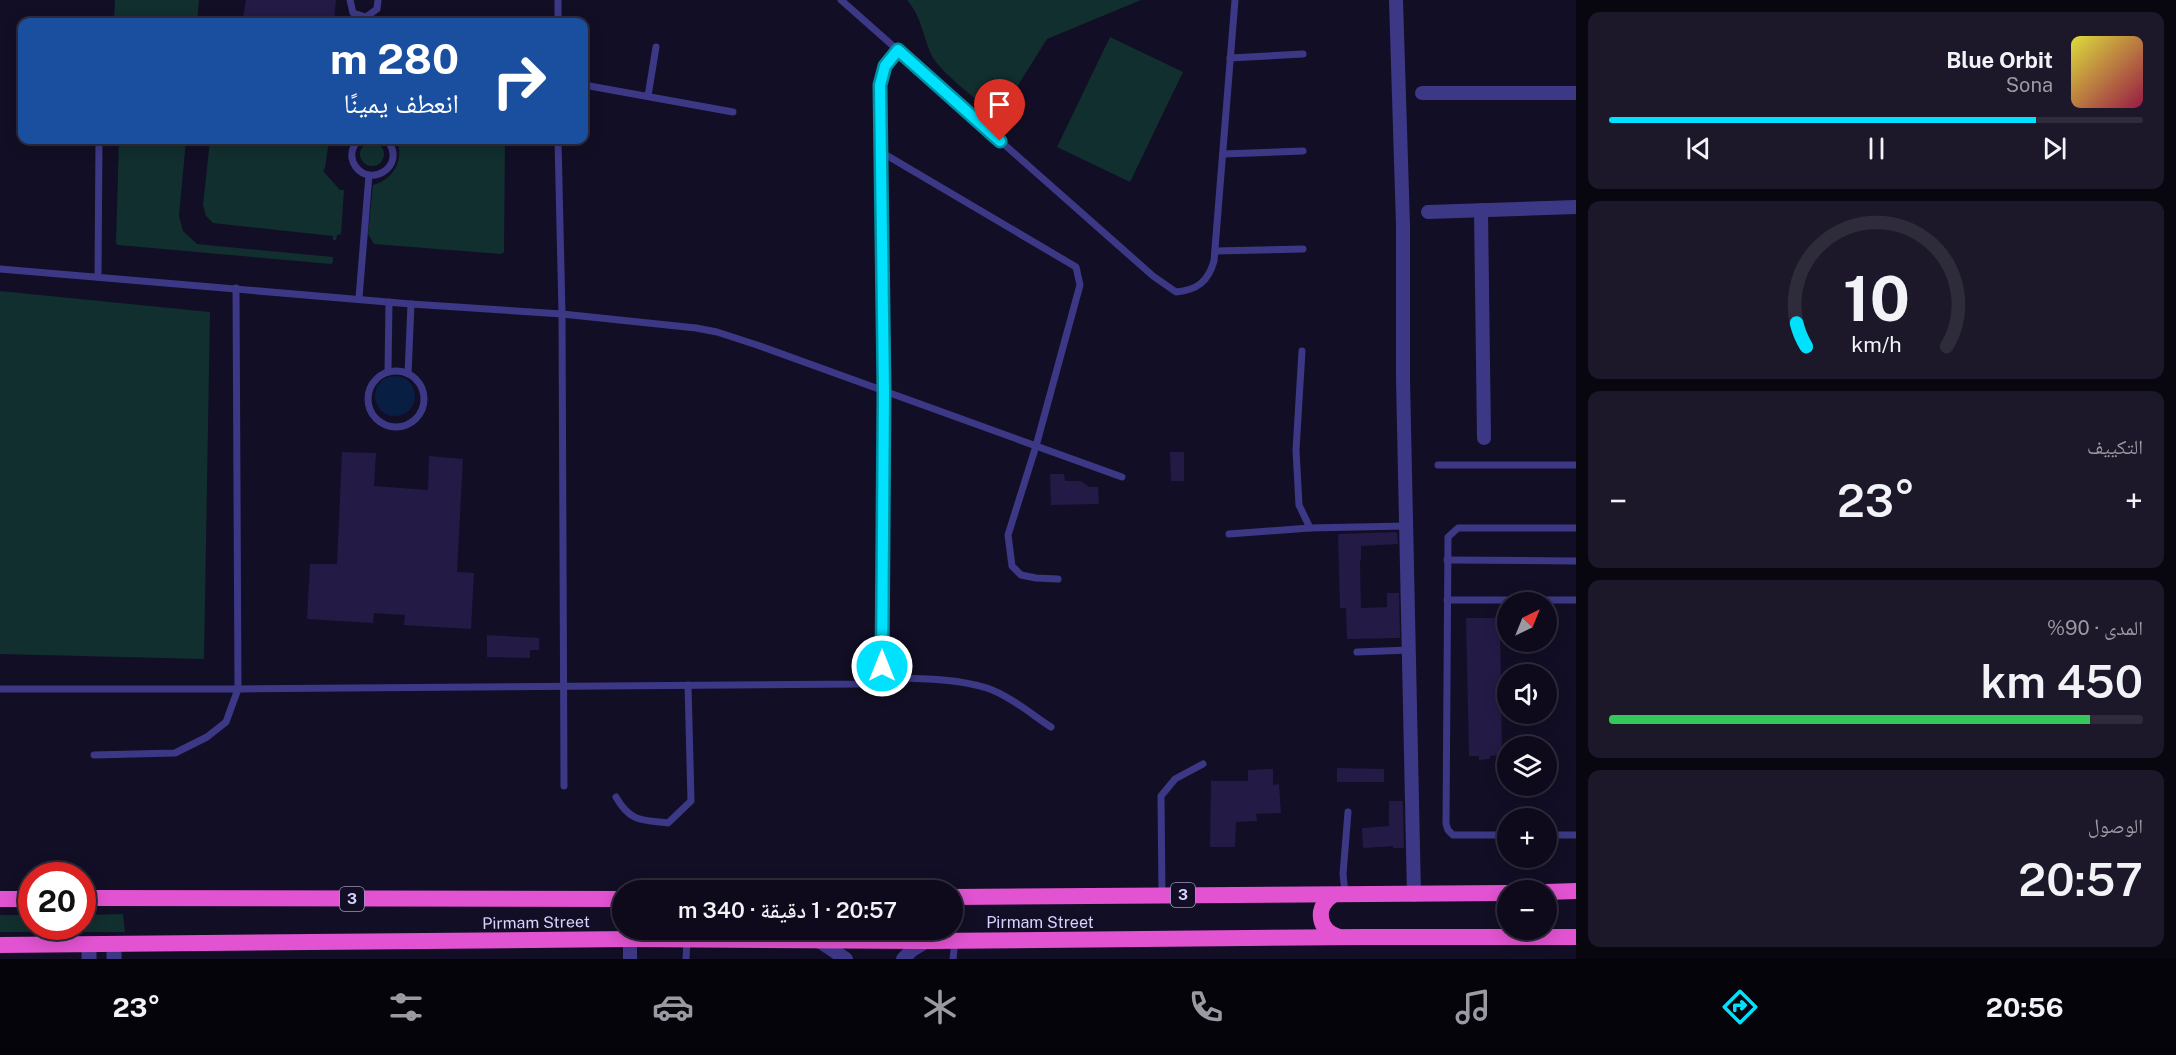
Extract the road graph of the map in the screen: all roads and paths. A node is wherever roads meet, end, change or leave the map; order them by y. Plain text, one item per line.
1 (350, 0) edge
2 (378, 0) edge
3 (558, 0) edge
4 (841, 0) edge
5 (1235, 0) edge
6 (1396, 0) edge
7 (558, 18) edge
8 (656, 47) dead end
9 (898, 50) junction
10 (1303, 54) dead end
11 (1230, 58) junction
12 (588, 86) edge
13 (1422, 93) dead end
14 (1576, 93) edge
15 (648, 96) junction
16 (733, 112) dead end
17 (99, 144) edge
18 (355, 144) edge
19 (389, 144) edge
20 (558, 144) edge
21 (1303, 151) dead end
22 (881, 152) junction
23 (1223, 154) junction
24 (369, 175) junction
25 (1576, 207) edge
26 (1481, 210) junction
27 (1428, 212) dead end
28 (1303, 249) dead end
29 (1215, 251) junction
30 (0, 269) edge
31 (98, 277) junction
32 (236, 288) junction
33 (359, 298) junction
34 (389, 302) junction
35 (411, 304) junction
36 (562, 314) junction
37 (1302, 351) dead end
38 (388, 372) junction
39 (408, 374) junction
40 (884, 392) junction
41 (1484, 438) dead end
42 (1036, 446) junction
43 (1438, 465) dead end
44 (1576, 465) edge
45 (1122, 477) dead end
46 (1406, 526) junction
47 (1310, 528) junction
48 (1576, 528) edge
49 (1229, 534) dead end
50 (1448, 560) junction
51 (1576, 561) edge
52 (1058, 579) dead end
53 (1447, 600) junction
54 (1576, 600) edge
55 (1409, 650) junction
56 (1357, 652) dead end
57 (875, 677) junction
58 (688, 685) junction
59 (563, 686) junction
60 (238, 689) junction
61 (0, 690) edge
62 (1051, 727) dead end
63 (94, 755) dead end
64 (1203, 764) dead end
65 (564, 786) dead end
66 (616, 797) dead end
67 (1348, 812) dead end
68 (1497, 835) edge
69 (1557, 835) edge
70 (1576, 835) edge
71 (1576, 891) edge
72 (1557, 892) edge
73 (1497, 893) edge
74 (1162, 895) junction
75 (1339, 895) junction
76 (1414, 895) junction
77 (963, 897) edge
78 (18, 898) edge
79 (96, 898) edge
80 (0, 899) edge
81 (612, 899) edge
82 (1339, 937) junction
83 (1576, 937) edge
84 (612, 939) edge
85 (630, 940) edge
86 (687, 940) edge
87 (753, 940) edge
88 (955, 940) joint
89 (963, 940) edge
90 (819, 941) junction
91 (927, 941) junction
92 (0, 945) edge
93 (89, 951) edge
94 (114, 952) edge
95 (630, 959) edge
96 (686, 959) edge
97 (846, 959) edge
98 (903, 959) edge
99 (953, 959) edge

1 - 2 lane
3 - 7 lane
4 - 9 lane
5 - 11 lane
6 - 46 street
8 - 15 lane
9 - 22 lane
9 - 29 lane
10 - 11 lane
11 - 23 lane
12 - 15 lane
13 - 14 street
15 - 16 lane
17 - 31 lane
18 - 24 lane
19 - 24 lane
20 - 36 lane
21 - 23 lane
22 - 40 lane
22 - 42 lane
23 - 29 lane
24 - 33 lane
25 - 26 street
26 - 27 street
26 - 41 street
28 - 29 lane
30 - 31 lane
31 - 32 lane
32 - 33 lane
32 - 60 lane
33 - 34 lane
34 - 35 lane
34 - 38 lane
35 - 36 lane
35 - 39 lane
36 - 40 lane
36 - 59 lane
37 - 47 lane
38 - 39 lane
38 - 39 lane
40 - 42 lane
40 - 57 lane
42 - 45 lane
42 - 52 lane
43 - 44 lane
46 - 47 lane
46 - 55 street
47 - 49 lane
48 - 50 lane
50 - 51 lane
50 - 53 lane
53 - 54 lane
53 - 68 lane
55 - 56 lane
55 - 76 street
57 - 58 lane
57 - 62 lane
58 - 59 lane
58 - 66 lane
59 - 60 lane
59 - 65 lane
60 - 61 lane
60 - 63 lane
64 - 74 lane
67 - 75 lane
69 - 70 lane
71 - 72 highway
73 - 76 highway, Pirmam Street / 3
74 - 75 highway, Pirmam Street / 3
74 - 77 highway, Pirmam Street / 3
75 - 76 highway, Pirmam Street / 3
75 - 82 highway
78 - 80 highway
79 - 81 highway, Pirmam Street / 3
82 - 83 highway, Pirmam Street
82 - 89 highway, Pirmam Street
84 - 94 highway, Pirmam Street
85 - 95 street
86 - 96 lane
87 - 90 highway, Pirmam Street
88 - 91 highway, Pirmam Street
88 - 99 lane
90 - 91 highway, Pirmam Street
90 - 97 street
91 - 98 street
92 - 93 highway, Pirmam Street
93 - 94 highway, Pirmam Street

